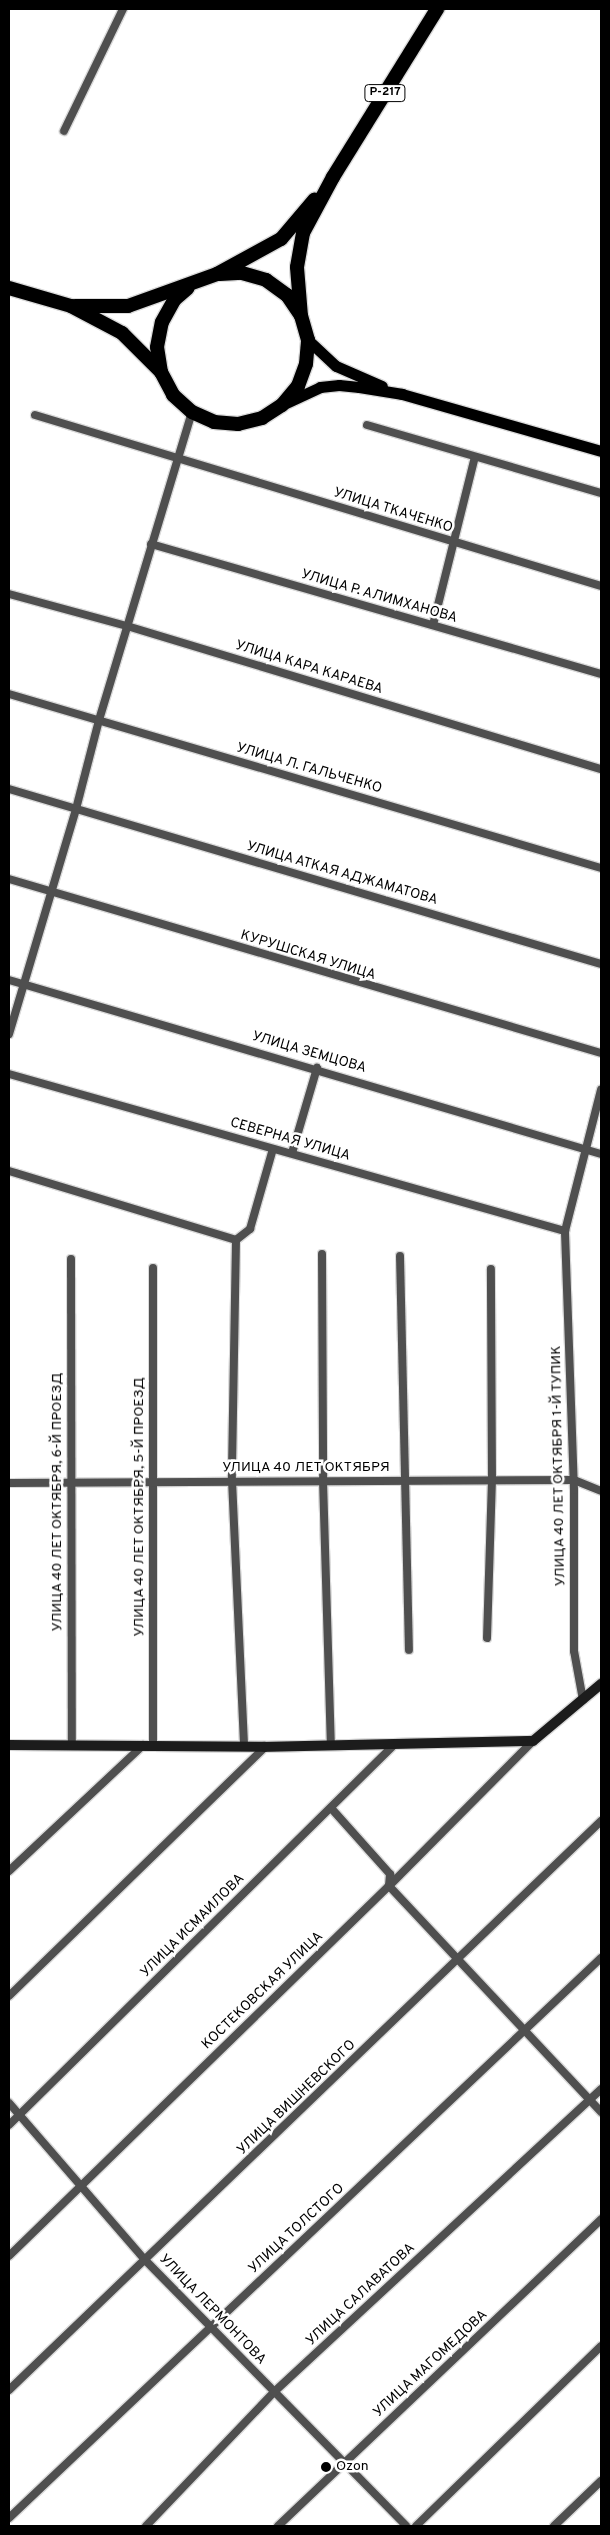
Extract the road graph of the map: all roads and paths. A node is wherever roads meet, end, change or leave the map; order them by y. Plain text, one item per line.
1 (123, 9) edge
2 (437, 9) edge
3 (64, 131) dead end
4 (333, 177) junction
5 (216, 274) junction
6 (193, 284) junction
7 (9, 288) edge
8 (71, 306) junction
9 (301, 316) junction
10 (308, 340) junction
11 (161, 372) junction
12 (402, 394) junction
13 (282, 405) junction
14 (192, 412) junction
15 (35, 415) dead end
16 (367, 425) dead end
17 (601, 451) edge
18 (475, 457) junction
19 (178, 460) junction
20 (601, 493) edge
21 (454, 542) junction
22 (151, 544) junction
23 (601, 586) edge
24 (9, 594) edge
25 (432, 625) junction
26 (127, 626) junction
27 (601, 674) edge
28 (9, 694) edge
29 (98, 720) junction
30 (601, 769) edge
31 (9, 789) edge
32 (76, 808) junction
33 (601, 868) edge
34 (9, 880) edge
35 (50, 892) junction
36 (601, 964) edge
37 (9, 980) edge
38 (24, 984) junction
39 (9, 1034) edge
40 (601, 1053) edge
41 (317, 1068) junction
42 (9, 1074) edge
43 (601, 1090) edge
44 (274, 1149) junction
45 (586, 1149) junction
46 (292, 1153) junction
47 (601, 1154) edge
48 (9, 1171) edge
49 (565, 1231) junction
50 (236, 1240) junction
51 (322, 1254) dead end
52 (400, 1256) dead end
53 (71, 1259) dead end
54 (152, 1268) dead end
55 (491, 1268) dead end
56 (232, 1480) junction
57 (323, 1480) junction
58 (408, 1480) junction
59 (492, 1480) junction
60 (574, 1480) junction
61 (70, 1482) junction
62 (9, 1483) edge
63 (152, 1483) junction
64 (601, 1491) edge
65 (487, 1638) dead end
66 (409, 1650) dead end
67 (601, 1684) edge
68 (583, 1700) junction
69 (533, 1741) junction
70 (331, 1744) junction
71 (9, 1745) edge
72 (72, 1745) junction
73 (148, 1745) junction
74 (394, 1745) junction
75 (244, 1747) junction
76 (264, 1747) junction
77 (331, 1808) junction
78 (601, 1821) edge
79 (9, 1871) edge
80 (390, 1886) junction
81 (601, 1958) edge
82 (458, 1960) junction
83 (9, 1996) edge
84 (524, 2032) junction
85 (601, 2089) edge
86 (590, 2100) junction
87 (9, 2103) edge
88 (601, 2112) edge
89 (19, 2116) junction
90 (9, 2125) edge
91 (81, 2186) junction
92 (601, 2219) edge
93 (9, 2256) edge
94 (146, 2262) junction
95 (211, 2327) junction
96 (601, 2346) edge
97 (9, 2390) edge
98 (274, 2392) junction
99 (343, 2462) junction
100 (601, 2481) edge
101 (9, 2518) edge
102 (146, 2526) edge
103 (278, 2526) edge
104 (406, 2526) edge
105 (416, 2526) edge
106 (554, 2526) edge

1 - 3 street
2 - 4 highway, Р-217
4 - 5 highway
4 - 9 highway
5 - 6 highway
5 - 9 highway
6 - 8 highway
6 - 11 highway
7 - 8 highway
8 - 11 highway
9 - 10 highway
10 - 12 main road
10 - 13 highway
11 - 14 highway
12 - 13 main road
12 - 17 main road
13 - 14 highway
14 - 19 street
15 - 19 street, УЛИЦА ТКАЧЕНКО
16 - 18 street
18 - 20 street
18 - 21 street
19 - 21 street, УЛИЦА ТКАЧЕНКО
19 - 22 street
21 - 23 street, УЛИЦА ТКАЧЕНКО
21 - 25 street
22 - 25 street, УЛИЦА Р. АЛИМХАНОВА
22 - 26 street
24 - 26 street, УЛИЦА КАРА КАРАЕВА
25 - 27 street, УЛИЦА Р. АЛИМХАНОВА
26 - 29 street
26 - 30 street, УЛИЦА КАРА КАРАЕВА
28 - 29 street, УЛИЦА Л. ГАЛЬЧЕНКО
29 - 32 street
29 - 33 street, УЛИЦА Л. ГАЛЬЧЕНКО
31 - 32 street, УЛИЦА АТКАЯ АДЖАМАТОВА
32 - 35 street
32 - 36 street, УЛИЦА АТКАЯ АДЖАМАТОВА
34 - 35 street, КУРУШСКАЯ УЛИЦА
35 - 38 street
35 - 40 street, КУРУШСКАЯ УЛИЦА
37 - 38 street, УЛИЦА ЗЕМЦОВА
38 - 39 street
38 - 41 street, УЛИЦА ЗЕМЦОВА
41 - 45 street, УЛИЦА ЗЕМЦОВА
41 - 46 street
42 - 44 street, СЕВЕРНАЯ УЛИЦА
43 - 45 street, УЛИЦА 40 ЛЕТ ОКТЯБРЯ 1-Й ТУПИК
44 - 46 street, СЕВЕРНАЯ УЛИЦА
44 - 50 street
45 - 47 street, УЛИЦА ЗЕМЦОВА
45 - 49 street, УЛИЦА 40 ЛЕТ ОКТЯБРЯ 1-Й ТУПИК
46 - 49 street, СЕВЕРНАЯ УЛИЦА
48 - 50 street
49 - 60 street, УЛИЦА 40 ЛЕТ ОКТЯБРЯ 1-Й ТУПИК
50 - 56 street
51 - 57 street
52 - 58 street
53 - 61 street, УЛИЦА 40 ЛЕТ ОКТЯБРЯ, 6-Й ПРОЕЗД
54 - 63 street, УЛИЦА 40 ЛЕТ ОКТЯБРЯ, 5-Й ПРОЕЗД
55 - 59 street
56 - 57 street, УЛИЦА 40 ЛЕТ ОКТЯБРЯ
56 - 63 street, УЛИЦА 40 ЛЕТ ОКТЯБРЯ
56 - 75 street
57 - 58 street, УЛИЦА 40 ЛЕТ ОКТЯБРЯ
57 - 70 street
58 - 59 street, УЛИЦА 40 ЛЕТ ОКТЯБРЯ
58 - 66 street
59 - 60 street, УЛИЦА 40 ЛЕТ ОКТЯБРЯ
59 - 65 street
60 - 64 street, УЛИЦА 40 ЛЕТ ОКТЯБРЯ
60 - 68 street, УЛИЦА 40 ЛЕТ ОКТЯБРЯ 1-Й ТУПИК
61 - 62 street, УЛИЦА 40 ЛЕТ ОКТЯБРЯ
61 - 63 street, УЛИЦА 40 ЛЕТ ОКТЯБРЯ
61 - 72 street, УЛИЦА 40 ЛЕТ ОКТЯБРЯ, 6-Й ПРОЕЗД
63 - 73 street, УЛИЦА 40 ЛЕТ ОКТЯБРЯ, 5-Й ПРОЕЗД
67 - 68 street
68 - 69 street
69 - 74 street
69 - 80 street, КОСТЕКОВСКАЯ УЛИЦА
70 - 74 street
70 - 76 street
71 - 72 street
72 - 73 street
73 - 75 street
73 - 79 street
74 - 77 street, УЛИЦА ИСМАИЛОВА
75 - 76 street
76 - 83 street
77 - 80 street
77 - 89 street, УЛИЦА ИСМАИЛОВА
78 - 82 street, УЛИЦА ВИШНЕВСКОГО
80 - 82 street
80 - 91 street, КОСТЕКОВСКАЯ УЛИЦА
81 - 84 street, УЛИЦА ТОЛСТОГО
82 - 84 street
82 - 94 street, УЛИЦА ВИШНЕВСКОГО
84 - 86 street
84 - 95 street, УЛИЦА ТОЛСТОГО
85 - 86 street, УЛИЦА САЛАВАТОВА
86 - 88 street
86 - 98 street, УЛИЦА САЛАВАТОВА
87 - 89 street, УЛИЦА ЛЕРМОНТОВА
89 - 90 street, УЛИЦА ИСМАИЛОВА
89 - 91 street, УЛИЦА ЛЕРМОНТОВА
91 - 93 street, КОСТЕКОВСКАЯ УЛИЦА
91 - 94 street, УЛИЦА ЛЕРМОНТОВА
92 - 99 street, УЛИЦА МАГОМЕДОВА
94 - 95 street, УЛИЦА ЛЕРМОНТОВА
94 - 97 street, УЛИЦА ВИШНЕВСКОГО
95 - 98 street, УЛИЦА ЛЕРМОНТОВА
95 - 101 street, УЛИЦА ТОЛСТОГО
96 - 105 street
98 - 99 street, УЛИЦА ЛЕРМОНТОВА
98 - 102 street, УЛИЦА САЛАВАТОВА
99 - 103 street, УЛИЦА МАГОМЕДОВА
99 - 104 street, УЛИЦА ЛЕРМОНТОВА
100 - 106 street

